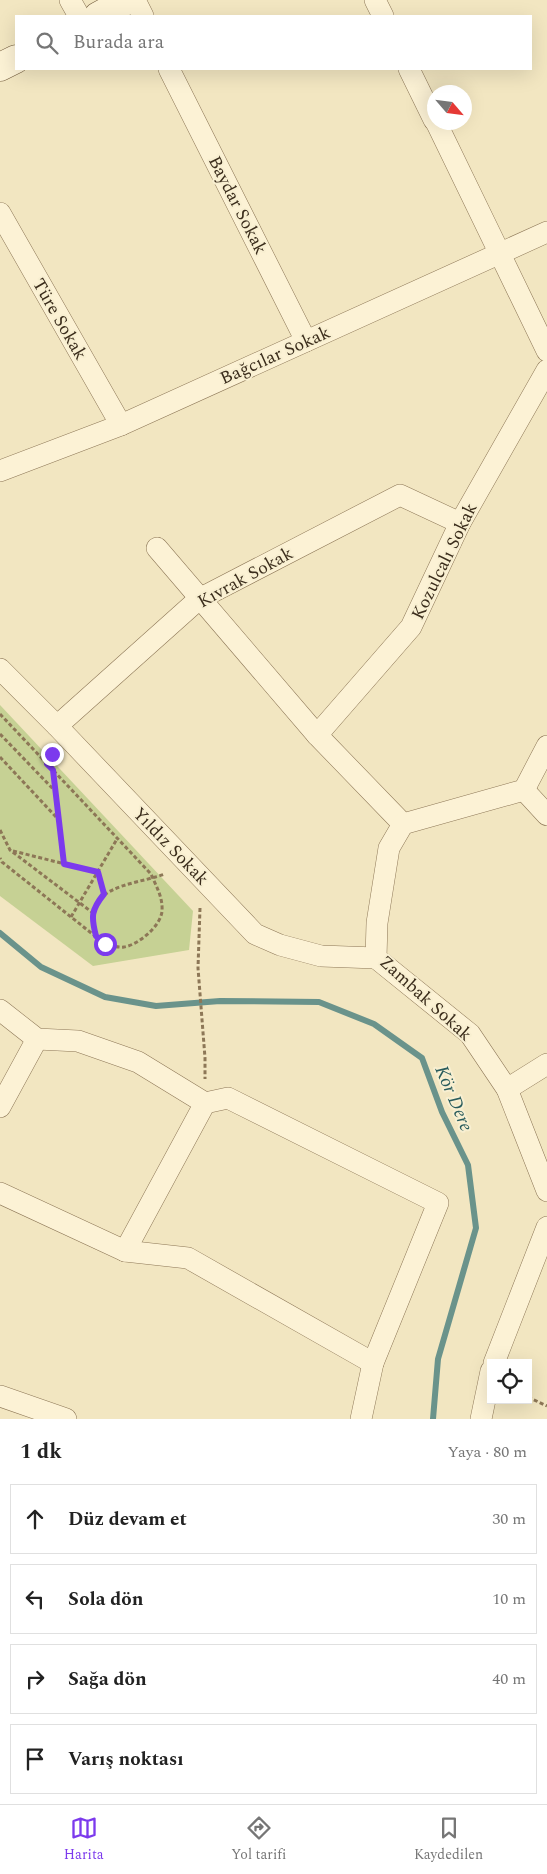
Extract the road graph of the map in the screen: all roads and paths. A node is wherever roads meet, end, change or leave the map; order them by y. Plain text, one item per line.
1 (70, 0) edge
2 (128, 0) edge
3 (135, 0) edge
4 (375, 0) edge
5 (78, 15) edge
6 (100, 15) edge
7 (142, 15) edge
8 (382, 15) edge
9 (15, 60) edge
10 (0, 68) edge
11 (170, 70) edge
12 (410, 70) edge
13 (427, 105) edge
14 (439, 130) edge
15 (0, 213) edge
16 (547, 232) edge
17 (500, 253) junction
18 (306, 341) junction
19 (547, 351) edge
20 (547, 370) edge
21 (121, 425) junction
22 (0, 471) edge
23 (460, 523) junction
24 (157, 548) dead end
25 (200, 599) junction
26 (0, 669) edge
27 (0, 714) edge
28 (57, 726) junction
29 (0, 734) edge
30 (317, 735) junction
31 (547, 746) edge
32 (52, 754) dead end
33 (0, 757) edge
34 (47, 764) junction
35 (53, 770) junction
36 (524, 790) junction
37 (55, 791) junction
38 (547, 815) edge
39 (59, 820) junction
40 (403, 824) junction
41 (0, 830) edge
42 (117, 839) junction
43 (10, 850) junction
44 (0, 858) edge
45 (64, 864) junction
46 (98, 872) junction
47 (165, 874) dead end
48 (153, 878) junction
49 (202, 878) junction
50 (104, 894) junction
51 (79, 904) junction
52 (93, 913) junction
53 (71, 916) junction
54 (96, 936) junction
55 (376, 958) junction
56 (0, 1010) edge
57 (37, 1039) junction
58 (205, 1058) dead end
59 (547, 1064) edge
60 (507, 1089) junction
61 (205, 1103) junction
62 (0, 1107) edge
63 (547, 1191) edge
64 (0, 1193) edge
65 (547, 1227) edge
66 (124, 1251) junction
67 (496, 1359) edge
68 (373, 1363) junction
69 (487, 1390) edge
70 (0, 1396) edge
71 (532, 1399) edge
72 (547, 1406) edge
73 (66, 1419) edge
74 (361, 1419) edge
75 (481, 1419) edge

1 - 5 street
2 - 6 street
3 - 7 street
4 - 8 street
9 - 10 street
11 - 18 street, Baydar Sokak
12 - 13 street
14 - 17 street
15 - 21 street, Türe Sokak
16 - 17 street, Bağcılar Sokak
17 - 18 street, Bağcılar Sokak
17 - 19 street
18 - 21 street, Bağcılar Sokak
20 - 23 street, Kozulcalı Sokak
21 - 22 street, Bağcılar Sokak
23 - 25 street, Kıvrak Sokak
23 - 30 street, Kozulcalı Sokak
24 - 25 street
25 - 28 street, Kıvrak Sokak
25 - 30 street
26 - 28 street, Yıldız Sokak
27 - 34 path
28 - 49 street, Yıldız Sokak
29 - 37 path
30 - 40 street
31 - 36 street
32 - 34 path
33 - 39 path
34 - 35 path
35 - 37 path
35 - 42 path
36 - 38 street
36 - 40 street
37 - 39 path
39 - 45 path
40 - 55 street, Zambak Sokak
41 - 43 path
42 - 46 path
42 - 48 path
43 - 45 path
43 - 51 path
44 - 53 path
45 - 46 path
46 - 50 path
46 - 51 path
47 - 48 path
48 - 50 path
48 - 54 path
49 - 55 street, Yıldız Sokak
49 - 58 path
50 - 52 path
51 - 52 path
51 - 53 path
52 - 54 path
53 - 54 path
55 - 60 street, Zambak Sokak
56 - 57 street
57 - 61 street
57 - 62 street
59 - 60 street
60 - 63 street, Zambak Sokak
61 - 66 street
61 - 68 street
64 - 66 street
65 - 67 street
66 - 68 street
68 - 74 street
69 - 75 street
70 - 73 street
71 - 72 path

